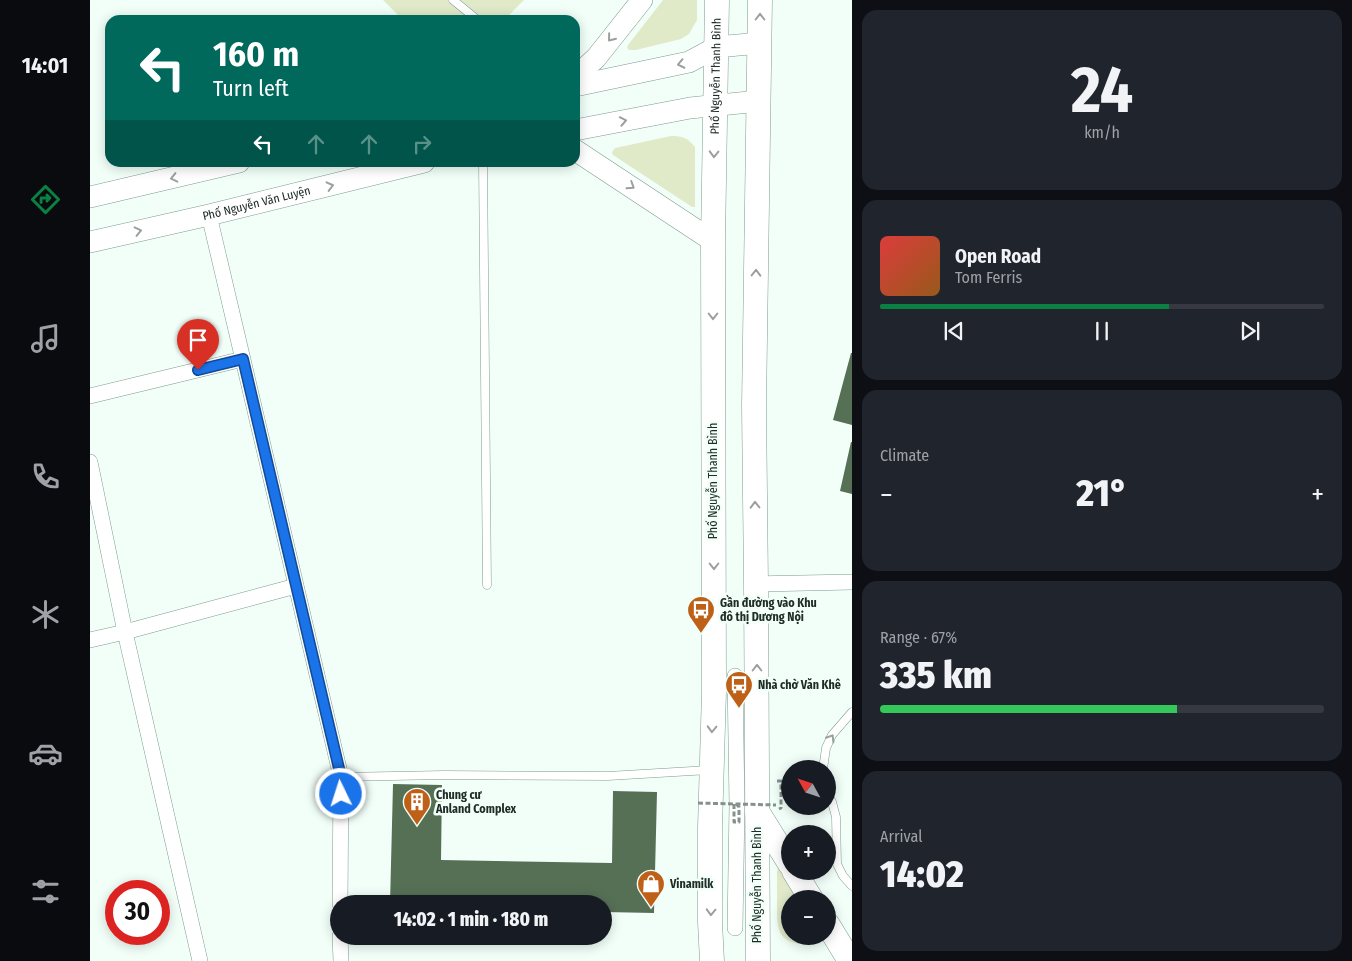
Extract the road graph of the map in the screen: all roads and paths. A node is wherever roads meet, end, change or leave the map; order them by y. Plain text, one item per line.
1 (453, 0) edge
2 (642, 0) edge
3 (718, 0) edge
4 (760, 0) edge
5 (472, 15) edge
6 (760, 43) junction
7 (717, 46) junction
8 (580, 72) edge
9 (580, 85) edge
10 (759, 100) junction
11 (715, 104) junction
12 (580, 129) edge
13 (580, 153) edge
14 (218, 167) edge
15 (404, 167) edge
16 (483, 167) edge
17 (90, 197) edge
18 (209, 215) junction
19 (713, 241) junction
20 (90, 242) edge
21 (243, 359) junction
22 (90, 396) edge
23 (90, 462) edge
24 (852, 582) edge
25 (487, 584) dead end
26 (756, 584) junction
27 (296, 586) junction
28 (125, 632) junction
29 (90, 640) edge
30 (735, 676) dead end
31 (852, 712) edge
32 (824, 760) edge
33 (711, 770) junction
34 (341, 777) junction
35 (698, 803) dead end
36 (751, 806) junction
37 (835, 815) edge
38 (781, 851) edge
39 (852, 886) edge
40 (340, 895) edge
41 (735, 928) dead end
42 (836, 938) edge
43 (340, 945) edge
44 (200, 961) edge
45 (341, 961) edge
46 (712, 961) edge
47 (758, 961) edge
48 (850, 961) edge

1 - 5 lane
2 -> 8 main road
3 - 7 main road, Phố Nguyễn Thanh Bình
6 -> 4 main road, Phố Nguyễn Thanh Bình
6 - 7 main road
6 - 10 main road, Phố Nguyễn Thanh Bình
7 -> 9 main road
7 - 11 main road, Phố Nguyễn Thanh Bình
10 - 11 main road
26 -> 10 main road, Phố Nguyễn Thanh Bình
12 -> 11 main road
11 -> 19 main road, Phố Nguyễn Thanh Bình
13 -> 19 main road
14 -> 17 main road
18 -> 15 main road, Phố Nguyễn Văn Luyện
16 - 25 lane
20 -> 18 main road, Phố Nguyễn Văn Luyện
18 - 21 street
19 -> 33 main road, Phố Nguyễn Thanh Bình
21 - 22 street
21 - 27 street
23 - 28 street
24 - 26 street
36 -> 26 main road, Phố Nguyễn Thanh Bình
27 - 28 street
27 - 34 street
28 - 29 street
28 - 44 street
30 - 36 street
32 -> 31 lane
33 - 34 lane
33 -> 46 main road, Phố Nguyễn Thanh Bình
34 - 40 street
35 - 36 path, bridge
36 - 36 path, bridge
36 - 36 path, bridge
36 - 38 main road
36 - 41 street
36 - 47 main road, Phố Nguyễn Thanh Bình
37 - 39 lane
42 - 48 main road
43 - 45 street

